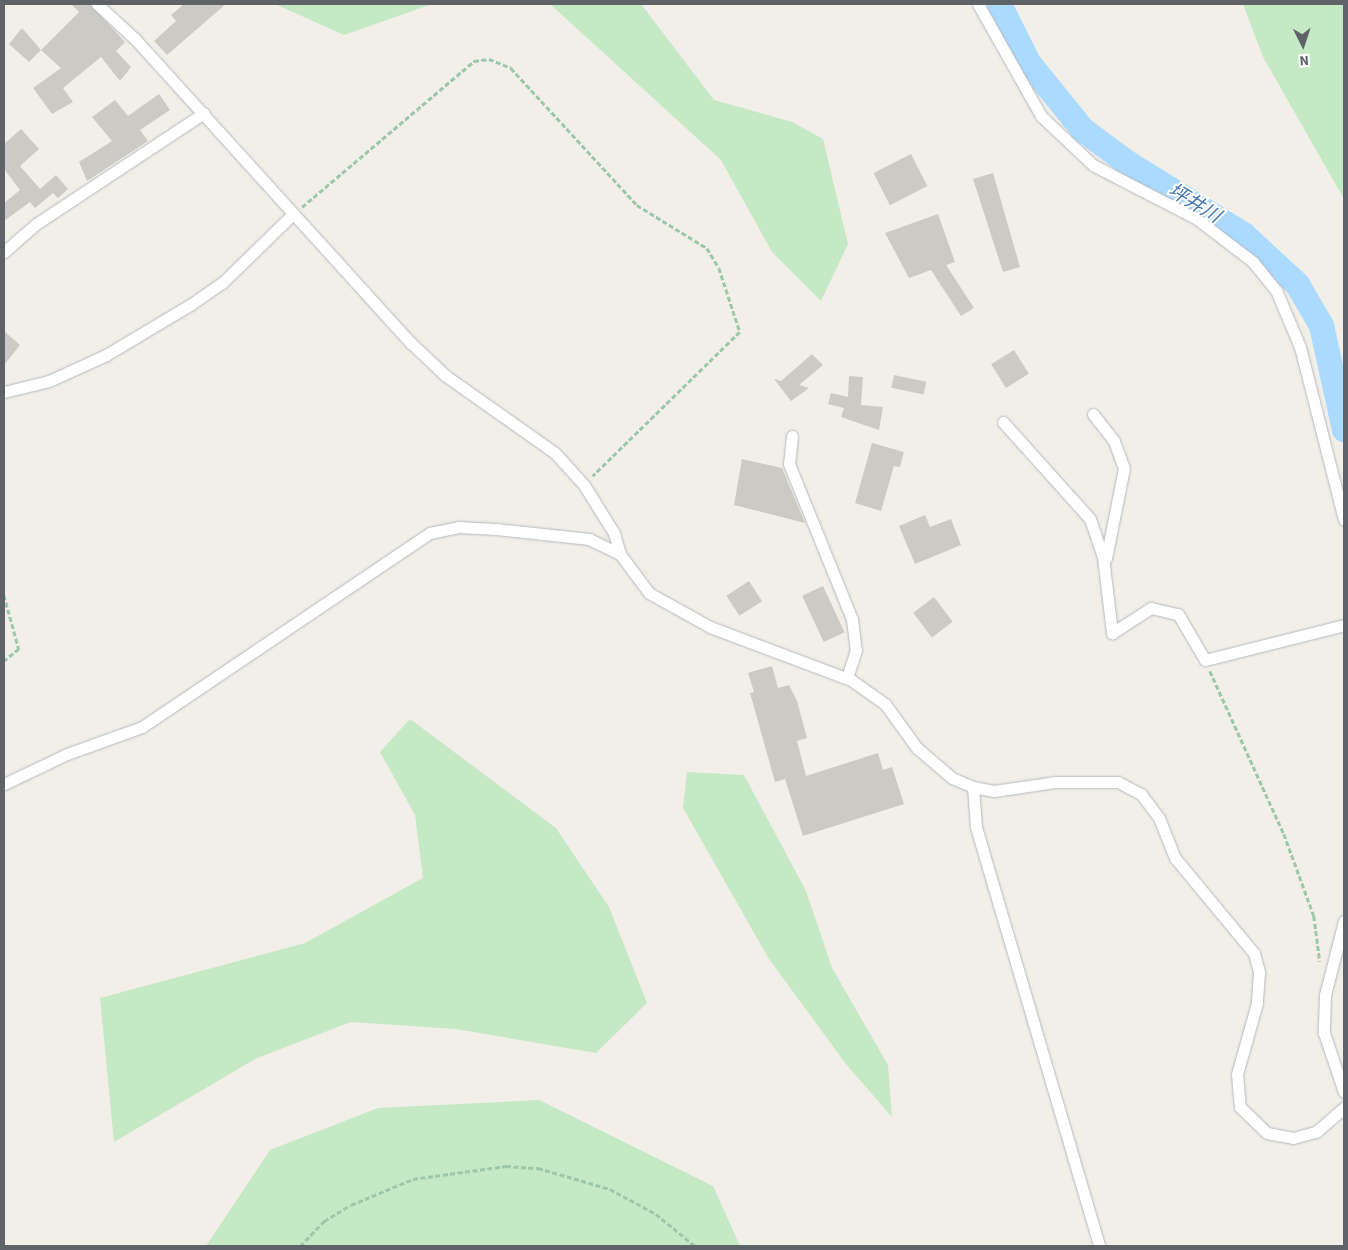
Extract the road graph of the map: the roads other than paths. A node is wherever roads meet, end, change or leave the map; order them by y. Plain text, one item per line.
1 (97, 4) edge
2 (978, 4) edge
3 (204, 113) junction
4 (293, 214) junction
5 (4, 252) edge
6 (4, 392) edge
7 (1093, 414) dead end
8 (1003, 422) dead end
9 (792, 436) dead end
10 (1344, 519) edge
11 (620, 554) junction
12 (1105, 568) junction
13 (1344, 625) edge
14 (847, 678) junction
15 (4, 784) edge
16 (973, 787) junction
17 (1344, 921) edge
18 (1344, 1092) edge
19 (1344, 1108) edge
20 (1099, 1246) edge

1 - 3 street
2 - 10 street
3 - 4 street
3 - 5 street
4 - 6 street
4 - 11 street
7 - 12 street
8 - 12 street
9 - 14 street
11 - 14 street
11 - 15 street
12 - 13 street
14 - 16 street
16 - 19 street
16 - 20 street
17 - 18 street

